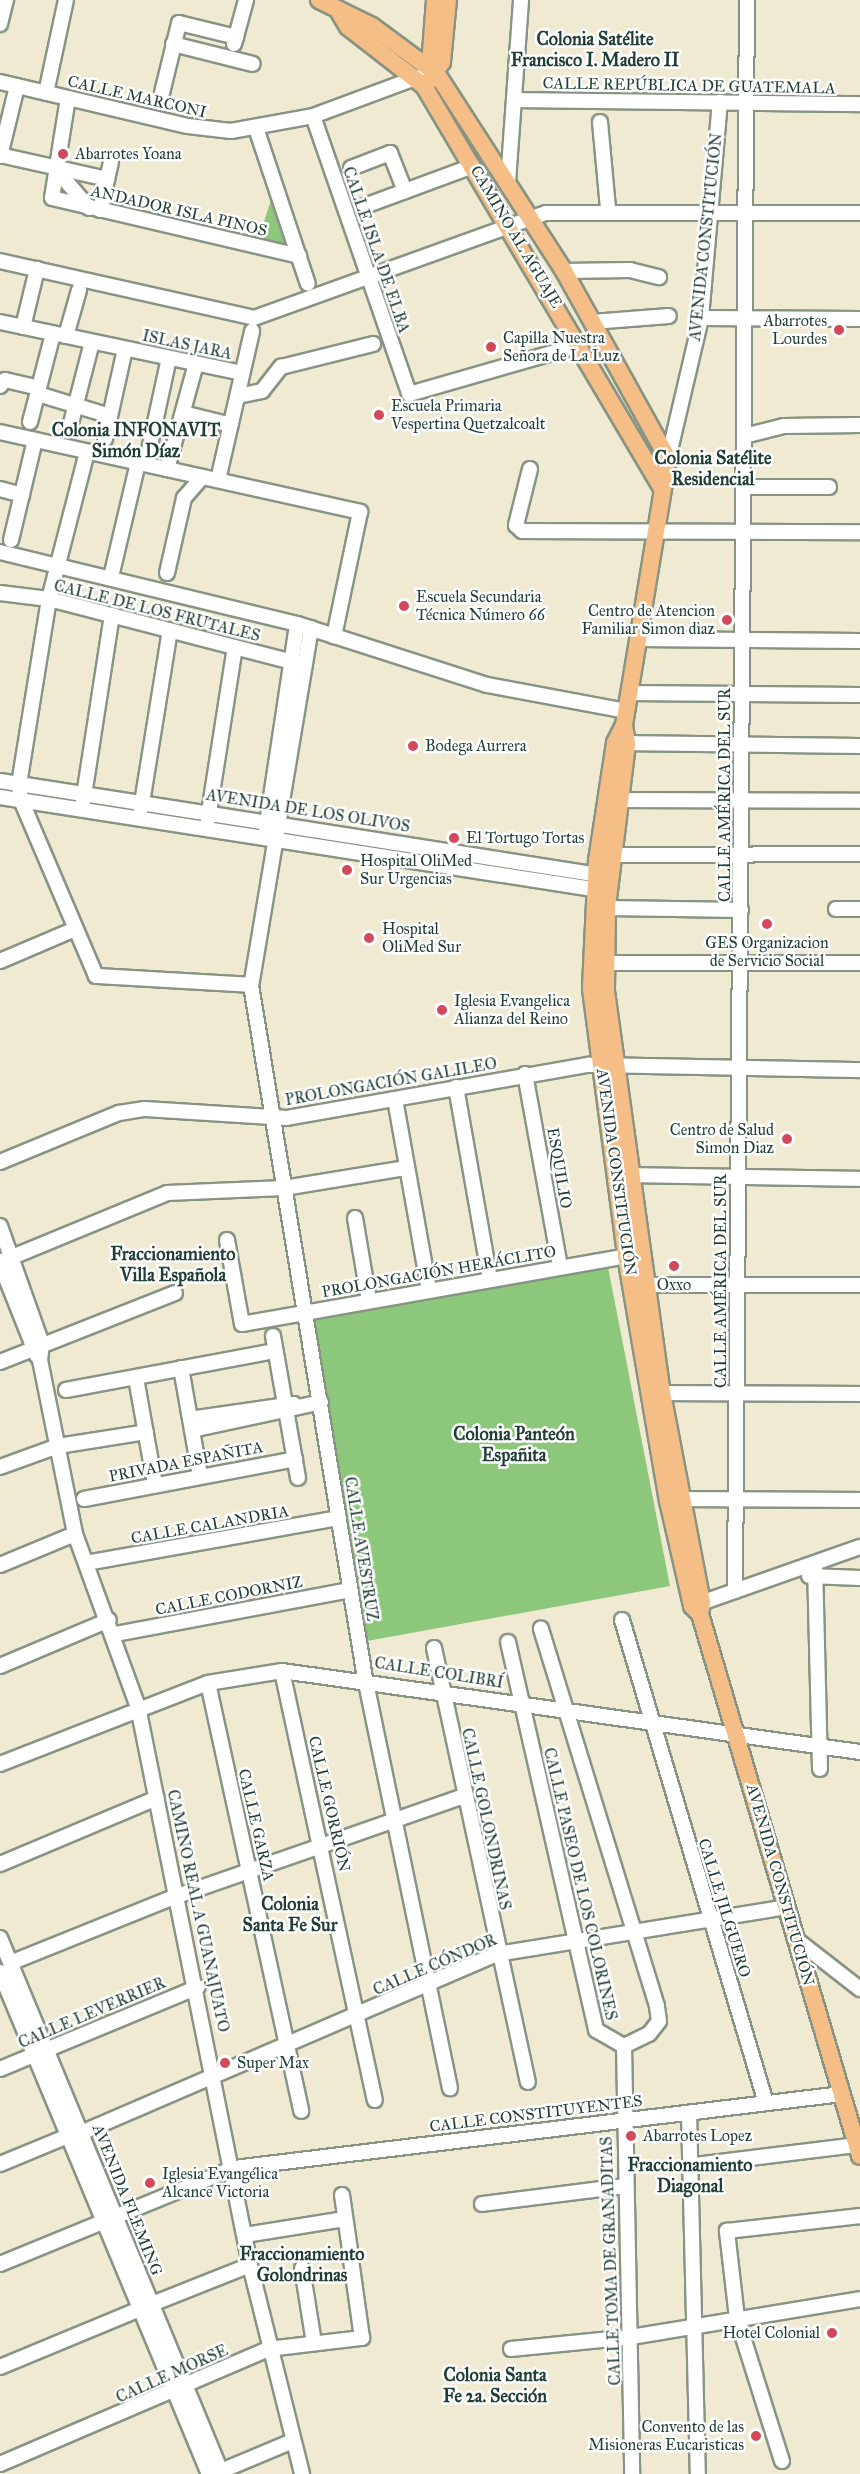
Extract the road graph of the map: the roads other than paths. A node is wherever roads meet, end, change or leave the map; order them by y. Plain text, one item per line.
1 (6, 0) edge
2 (66, 0) edge
3 (246, 0) edge
4 (318, 0) edge
5 (435, 0) edge
6 (448, 0) edge
7 (521, 0) edge
8 (747, 0) edge
9 (0, 24) edge
10 (236, 37) junction
11 (173, 44) junction
12 (231, 58) junction
13 (253, 64) dead end
14 (423, 77) junction
15 (0, 82) edge
16 (17, 86) junction
17 (46, 93) junction
18 (162, 93) dead end
19 (68, 98) junction
20 (518, 100) junction
21 (720, 102) junction
22 (747, 102) junction
23 (860, 104) edge
24 (313, 116) junction
25 (600, 122) dead end
26 (256, 128) junction
27 (0, 155) edge
28 (111, 162) dead end
29 (474, 166) junction
30 (54, 167) junction
31 (351, 168) dead end
32 (107, 178) junction
33 (508, 182) junction
34 (405, 191) junction
35 (362, 207) dead end
36 (95, 209) junction
37 (608, 209) junction
38 (709, 211) junction
39 (746, 211) junction
40 (860, 213) edge
41 (530, 216) junction
42 (510, 223) junction
43 (299, 256) junction
44 (0, 261) edge
45 (37, 268) junction
46 (564, 271) junction
47 (368, 277) junction
48 (659, 277) dead end
49 (308, 284) dead end
50 (79, 290) dead end
51 (669, 316) dead end
52 (701, 318) junction
53 (745, 319) junction
54 (860, 319) edge
55 (0, 322) edge
56 (592, 322) junction
57 (23, 327) junction
58 (252, 331) dead end
59 (60, 335) junction
60 (92, 342) junction
61 (372, 344) dead end
62 (580, 345) junction
63 (125, 349) junction
64 (169, 358) junction
65 (196, 364) junction
66 (242, 373) junction
67 (0, 386) edge
68 (38, 391) junction
69 (238, 396) junction
70 (75, 405) junction
71 (183, 413) junction
72 (110, 416) junction
73 (30, 422) dead end
74 (231, 425) junction
75 (860, 425) edge
76 (69, 431) dead end
77 (0, 432) edge
78 (744, 436) junction
79 (105, 439) dead end
80 (35, 440) junction
81 (149, 450) junction
82 (87, 452) junction
83 (170, 454) junction
84 (668, 459) junction
85 (142, 464) junction
86 (167, 469) junction
87 (530, 469) dead end
88 (202, 477) junction
89 (218, 480) junction
90 (744, 487) junction
91 (829, 487) dead end
92 (0, 489) edge
93 (663, 490) junction
94 (22, 495) junction
95 (657, 531) junction
96 (744, 531) junction
97 (860, 532) edge
98 (11, 540) dead end
99 (0, 552) edge
100 (58, 563) junction
101 (167, 573) dead end
102 (111, 577) junction
103 (0, 593) edge
104 (49, 599) junction
105 (112, 615) junction
106 (297, 624) junction
107 (311, 628) junction
108 (170, 630) junction
109 (334, 636) junction
110 (638, 639) junction
111 (743, 639) junction
112 (860, 641) edge
113 (235, 647) junction
114 (290, 662) junction
115 (305, 666) junction
116 (629, 693) junction
117 (742, 694) junction
118 (860, 695) edge
119 (625, 718) junction
120 (621, 744) junction
121 (742, 744) junction
122 (860, 746) edge
123 (0, 782) edge
124 (18, 784) junction
125 (83, 794) junction
126 (0, 797) edge
127 (21, 800) junction
128 (742, 800) junction
129 (620, 801) junction
130 (860, 801) edge
131 (142, 802) junction
132 (83, 810) junction
133 (209, 812) junction
134 (140, 817) junction
135 (273, 822) junction
136 (207, 827) junction
137 (368, 837) junction
138 (271, 840) junction
139 (365, 852) junction
140 (741, 852) junction
141 (860, 854) edge
142 (612, 855) junction
143 (603, 888) junction
144 (836, 909) dead end
145 (860, 909) edge
146 (741, 910) junction
147 (75, 929) junction
148 (0, 961) edge
149 (740, 962) junction
150 (605, 963) junction
151 (860, 963) edge
152 (251, 985) junction
153 (609, 1066) junction
154 (740, 1069) junction
155 (860, 1070) edge
156 (525, 1074) junction
157 (456, 1087) junction
158 (396, 1099) junction
159 (271, 1118) junction
160 (0, 1162) edge
161 (406, 1168) junction
162 (632, 1175) junction
163 (739, 1179) junction
164 (860, 1179) edge
165 (284, 1188) junction
166 (355, 1218) dead end
167 (0, 1226) edge
168 (227, 1240) dead end
169 (634, 1255) junction
170 (4, 1261) edge
171 (560, 1267) junction
172 (490, 1280) junction
173 (738, 1284) junction
174 (646, 1285) junction
175 (860, 1285) edge
176 (429, 1290) junction
177 (175, 1293) dead end
178 (369, 1301) junction
179 (307, 1312) junction
180 (273, 1336) dead end
181 (37, 1346) junction
182 (275, 1352) junction
183 (0, 1362) edge
184 (181, 1368) junction
185 (136, 1378) junction
186 (66, 1390) dead end
187 (737, 1392) junction
188 (662, 1393) junction
189 (860, 1394) edge
190 (321, 1402) junction
191 (291, 1406) junction
192 (191, 1425) junction
193 (146, 1432) junction
194 (58, 1446) junction
195 (295, 1458) junction
196 (0, 1467) edge
197 (200, 1476) junction
198 (298, 1478) dead end
199 (156, 1485) junction
200 (84, 1498) dead end
201 (681, 1499) junction
202 (735, 1499) junction
203 (860, 1500) edge
204 (339, 1518) junction
205 (75, 1534) junction
206 (860, 1547) edge
207 (86, 1563) junction
208 (0, 1565) edge
209 (815, 1571) junction
210 (860, 1578) edge
211 (350, 1590) junction
212 (735, 1591) junction
213 (698, 1607) junction
214 (109, 1620) junction
215 (622, 1620) dead end
216 (541, 1628) dead end
217 (115, 1634) junction
218 (508, 1642) dead end
219 (434, 1648) dead end
220 (0, 1666) edge
221 (282, 1671) junction
222 (365, 1678) junction
223 (208, 1683) junction
224 (443, 1691) junction
225 (523, 1702) junction
226 (138, 1707) junction
227 (566, 1709) junction
228 (650, 1722) junction
229 (737, 1737) junction
230 (818, 1748) junction
231 (860, 1752) edge
232 (0, 1764) edge
233 (820, 1769) dead end
234 (464, 1796) junction
235 (157, 1798) junction
236 (392, 1821) junction
237 (322, 1846) junction
238 (0, 1864) edge
239 (249, 1871) junction
240 (177, 1896) junction
241 (787, 1907) junction
242 (710, 1917) junction
243 (633, 1931) junction
244 (0, 1938) edge
245 (573, 1940) junction
246 (797, 1940) junction
247 (497, 1954) junction
248 (5, 1968) edge
249 (427, 1984) junction
250 (198, 1987) junction
251 (860, 1989) edge
252 (358, 2016) junction
253 (288, 2046) junction
254 (624, 2046) junction
255 (47, 2049) junction
256 (34, 2055) junction
257 (0, 2069) edge
258 (215, 2076) junction
259 (528, 2082) dead end
260 (450, 2088) dead end
261 (842, 2094) junction
262 (375, 2100) dead end
263 (766, 2103) junction
264 (300, 2111) dead end
265 (689, 2113) junction
266 (622, 2119) junction
267 (74, 2135) junction
268 (858, 2150) edge
269 (0, 2164) edge
270 (694, 2164) junction
271 (234, 2168) junction
272 (624, 2186) junction
273 (342, 2195) dead end
274 (482, 2204) dead end
275 (860, 2216) edge
276 (110, 2219) junction
277 (345, 2219) junction
278 (246, 2235) junction
279 (0, 2264) edge
280 (250, 2265) junction
281 (302, 2268) dead end
282 (860, 2299) edge
283 (146, 2307) junction
284 (737, 2318) junction
285 (692, 2325) junction
286 (632, 2337) junction
287 (314, 2343) junction
288 (268, 2349) junction
289 (511, 2349) dead end
290 (0, 2367) edge
291 (181, 2390) junction
292 (292, 2441) junction
293 (782, 2462) dead end
294 (0, 2464) edge
295 (216, 2473) edge
296 (302, 2474) edge
297 (632, 2474) edge
298 (698, 2474) edge

1 - 9 street
2 - 17 street
3 - 10 street
4 - 14 main road, CAMINO AL AGUAJE
5 - 14 main road
6 - 14 main road
7 - 20 street
8 - 22 street, CALLE AMÉRICA DEL SUR
10 - 11 street
10 - 12 street
11 - 12 street
11 - 18 street
12 - 13 street
14 - 24 street, CALLE MARCONI
14 - 29 main road, CAMINO AL AGUAJE
14 - 33 main road, CAMINO AL AGUAJE
15 - 16 street, CALLE MARCONI
16 - 17 street, CALLE MARCONI
16 - 27 street
17 - 19 street, CALLE MARCONI
19 - 26 street, CALLE MARCONI
19 - 30 street
20 - 21 street, CALLE REPÚBLICA DE GUATEMALA
20 - 33 street
21 - 22 street, CALLE REPÚBLICA DE GUATEMALA
21 - 38 street, AVENIDA CONSTITUCIÓN
22 - 23 street, CALLE REPÚBLICA DE GUATEMALA
22 - 39 street, CALLE AMÉRICA DEL SUR
24 - 26 street, CALLE MARCONI
24 - 47 street, CALLE ISLA DE ELBA
25 - 37 street
26 - 43 street
27 - 30 street
28 - 32 street
29 - 34 street
29 - 42 main road, CAMINO AL AGUAJE
30 - 32 street
30 - 36 street
30 - 36 street, ANDADOR ISLA PINOS
31 - 34 street
32 - 36 street
33 - 41 main road, CAMINO AL AGUAJE
34 - 35 street
36 - 43 street, ANDADOR ISLA PINOS
37 - 38 street
37 - 41 street
38 - 39 street
38 - 52 street, AVENIDA CONSTITUCIÓN
39 - 40 street
39 - 53 street, CALLE AMÉRICA DEL SUR
41 - 42 street
41 - 46 main road, CAMINO AL AGUAJE
42 - 47 street
42 - 62 main road, CAMINO AL AGUAJE
43 - 49 street
44 - 45 street
45 - 47 street
45 - 57 street
46 - 48 street
46 - 56 main road, CAMINO AL AGUAJE
47 - 62 street, CALLE ISLA DE ELBA
50 - 59 street
51 - 56 street
52 - 53 street
52 - 84 street, AVENIDA CONSTITUCIÓN
53 - 54 street
53 - 78 street, CALLE AMÉRICA DEL SUR
55 - 57 street, ISLAS JARA
56 - 84 main road, CAMINO AL AGUAJE
57 - 59 street, ISLAS JARA
58 - 66 street
59 - 60 street, ISLAS JARA
59 - 68 street
60 - 63 street, ISLAS JARA
60 - 70 street
61 - 69 street
62 - 93 main road, CAMINO AL AGUAJE
63 - 64 street, ISLAS JARA
63 - 72 street
64 - 65 street, ISLAS JARA
64 - 81 street
65 - 66 street, ISLAS JARA
65 - 71 street
66 - 69 street
67 - 68 street
68 - 70 street
68 - 73 street
69 - 74 street
70 - 72 street
70 - 76 street
71 - 74 street
71 - 83 street
72 - 79 street
74 - 89 street
75 - 78 street
77 - 80 street
78 - 90 street, CALLE AMÉRICA DEL SUR
80 - 82 street
80 - 94 street
81 - 83 street
81 - 85 street
82 - 85 street
82 - 100 street
83 - 86 street
84 - 93 main road, AVENIDA CONSTITUCIÓN
85 - 86 street
85 - 102 street
86 - 88 street
87 - 95 street
88 - 89 street
88 - 101 street
89 - 109 street
90 - 91 street
90 - 96 street, CALLE AMÉRICA DEL SUR
92 - 94 street
93 - 95 main road, AVENIDA CONSTITUCIÓN
94 - 98 street
95 - 96 street
95 - 110 main road, AVENIDA CONSTITUCIÓN
96 - 97 street
96 - 111 street, CALLE AMÉRICA DEL SUR
99 - 100 street
100 - 102 street
100 - 104 street
102 - 106 street
103 - 104 street, CALLE DE LOS FRUTALES
104 - 105 street, CALLE DE LOS FRUTALES
104 - 124 street
105 - 108 street, CALLE DE LOS FRUTALES
105 - 125 street
106 - 107 street
106 - 114 street
107 - 109 street
107 - 115 street
108 - 113 street, CALLE DE LOS FRUTALES
108 - 131 street
109 - 119 street
110 - 111 street
110 - 116 main road, AVENIDA CONSTITUCIÓN
111 - 112 street
111 - 117 street, CALLE AMÉRICA DEL SUR
113 - 114 street, CALLE DE LOS FRUTALES
113 - 133 street
114 - 115 street, CALLE DE LOS FRUTALES
114 - 135 street
115 - 135 street
116 - 117 street
116 - 119 main road, AVENIDA CONSTITUCIÓN
117 - 118 street
117 - 121 street, CALLE AMÉRICA DEL SUR
119 - 120 main road, AVENIDA CONSTITUCIÓN
120 - 121 street
120 - 129 main road, AVENIDA CONSTITUCIÓN
120 - 143 main road, AVENIDA CONSTITUCIÓN
121 - 122 street
121 - 128 street, CALLE AMÉRICA DEL SUR
123 - 124 street, AVENIDA DE LOS OLIVOS
124 - 125 street, AVENIDA DE LOS OLIVOS
124 - 127 street
125 - 131 street, AVENIDA DE LOS OLIVOS
125 - 132 street
126 - 127 street, AVENIDA DE LOS OLIVOS
127 - 132 street, AVENIDA DE LOS OLIVOS
127 - 147 street
128 - 129 street
128 - 130 street
128 - 140 street, CALLE AMÉRICA DEL SUR
129 - 142 main road, AVENIDA CONSTITUCIÓN
131 - 133 street, AVENIDA DE LOS OLIVOS
131 - 134 street
132 - 134 street, AVENIDA DE LOS OLIVOS
133 - 135 street, AVENIDA DE LOS OLIVOS
133 - 136 street
134 - 136 street, AVENIDA DE LOS OLIVOS
135 - 137 street, AVENIDA DE LOS OLIVOS
135 - 138 street, CALLE AVESTRUZ
136 - 138 street, AVENIDA DE LOS OLIVOS
137 - 139 street
137 - 143 street, AVENIDA DE LOS OLIVOS
138 - 139 street, AVENIDA DE LOS OLIVOS
138 - 152 street, CALLE AVESTRUZ
139 - 143 street, AVENIDA DE LOS OLIVOS
140 - 141 street
140 - 142 street
140 - 146 street, CALLE AMÉRICA DEL SUR
142 - 143 main road, AVENIDA CONSTITUCIÓN
143 - 146 street
143 - 150 main road, AVENIDA CONSTITUCIÓN
143 - 153 main road, AVENIDA CONSTITUCIÓN
144 - 145 street
146 - 149 street, CALLE AMÉRICA DEL SUR
147 - 148 street
147 - 152 street
149 - 150 street
149 - 151 street
149 - 154 street, CALLE AMÉRICA DEL SUR
150 - 153 main road, AVENIDA CONSTITUCIÓN
152 - 159 street, CALLE AVESTRUZ
153 - 154 street, PROLONGACIÓN GALILEO
153 - 156 street, PROLONGACIÓN GALILEO
153 - 162 main road, AVENIDA CONSTITUCIÓN
153 - 169 main road, AVENIDA CONSTITUCIÓN
154 - 155 street, PROLONGACIÓN GALILEO
154 - 163 street, CALLE AMÉRICA DEL SUR
156 - 157 street, PROLONGACIÓN GALILEO
156 - 171 street, ESQUILIO
157 - 158 street, PROLONGACIÓN GALILEO
157 - 172 street
158 - 159 street, PROLONGACIÓN GALILEO
158 - 161 street
159 - 160 street, PROLONGACIÓN GALILEO
159 - 165 street, CALLE AVESTRUZ
161 - 165 street
161 - 176 street
162 - 163 street
162 - 169 main road, AVENIDA CONSTITUCIÓN
163 - 164 street
163 - 173 street, CALLE AMÉRICA DEL SUR
165 - 170 street
165 - 179 street, CALLE AVESTRUZ
166 - 178 street
167 - 170 street, CAMINO REAL A GUANAJUATO
168 - 179 street, PROLONGACIÓN HERÁCLITO
169 - 171 street, PROLONGACIÓN HERÁCLITO
169 - 174 main road, AVENIDA CONSTITUCIÓN
169 - 213 main road, AVENIDA CONSTITUCIÓN
170 - 181 street, CAMINO REAL A GUANAJUATO
171 - 172 street, PROLONGACIÓN HERÁCLITO
172 - 176 street, PROLONGACIÓN HERÁCLITO
173 - 174 street
173 - 175 street
173 - 187 street, CALLE AMÉRICA DEL SUR
174 - 188 main road, AVENIDA CONSTITUCIÓN
176 - 178 street, PROLONGACIÓN HERÁCLITO
177 - 181 street
178 - 179 street, PROLONGACIÓN HERÁCLITO
179 - 190 street, CALLE AVESTRUZ
180 - 182 street
181 - 183 street
181 - 194 street, CAMINO REAL A GUANAJUATO
182 - 184 street
182 - 191 street
184 - 185 street
184 - 192 street
185 - 186 street
185 - 193 street
187 - 188 street
187 - 189 street
187 - 202 street, CALLE AMÉRICA DEL SUR
188 - 201 main road, AVENIDA CONSTITUCIÓN
190 - 191 street
190 - 204 street, CALLE AVESTRUZ
191 - 192 street
191 - 195 street
192 - 197 street
193 - 194 street
193 - 199 street
194 - 196 street
194 - 205 street, CAMINO REAL A GUANAJUATO
195 - 197 street, PRIVADA ESPAÑITA
195 - 198 street
197 - 199 street, PRIVADA ESPAÑITA
199 - 200 street, PRIVADA ESPAÑITA
201 - 202 street
201 - 213 main road, AVENIDA CONSTITUCIÓN
202 - 203 street
202 - 212 street, CALLE AMÉRICA DEL SUR
204 - 207 street, CALLE CALANDRIA
204 - 211 street, CALLE AVESTRUZ
205 - 207 street, CAMINO REAL A GUANAJUATO
205 - 208 street
206 - 209 street
207 - 214 street, CAMINO REAL A GUANAJUATO
209 - 210 street
209 - 212 street
209 - 230 street
211 - 217 street, CALLE CODORNIZ
211 - 222 street, CALLE AVESTRUZ
212 - 213 street
213 - 229 main road, AVENIDA CONSTITUCIÓN
214 - 217 street, CAMINO REAL A GUANAJUATO
214 - 220 street
215 - 228 street, CALLE JILGUERO
216 - 227 street, CALLE PASEO DE LOS COLORINES
217 - 226 street, CAMINO REAL A GUANAJUATO
218 - 225 street, CALLE PASEO DE LOS COLORINES
219 - 224 street, CALLE GOLONDRINAS
221 - 222 street, CALLE COLIBRÍ
221 - 223 street, CALLE COLIBRÍ
221 - 237 street, CALLE GORRIÓN
222 - 224 street, CALLE COLIBRÍ
222 - 236 street, CALLE AVESTRUZ
223 - 226 street, CALLE COLIBRÍ
223 - 239 street, CALLE GARZA
224 - 225 street, CALLE COLIBRÍ
224 - 234 street, CALLE GOLONDRINAS
225 - 227 street, CALLE COLIBRÍ
225 - 245 street, CALLE PASEO DE LOS COLORINES
226 - 232 street, CALLE COLIBRÍ
226 - 235 street, CAMINO REAL A GUANAJUATO
227 - 228 street, CALLE COLIBRÍ
227 - 243 street, CALLE PASEO DE LOS COLORINES
228 - 229 street, CALLE COLIBRÍ
228 - 242 street, CALLE JILGUERO
229 - 230 street, CALLE COLIBRÍ
229 - 241 main road, AVENIDA CONSTITUCIÓN
230 - 231 street, CALLE COLIBRÍ
230 - 233 street
234 - 236 street
234 - 247 street, CALLE GOLONDRINAS
235 - 238 street
235 - 240 street, CAMINO REAL A GUANAJUATO
236 - 237 street
236 - 249 street, CALLE AVESTRUZ
237 - 239 street
237 - 252 street, CALLE GORRIÓN
239 - 240 street
239 - 253 street, CALLE GARZA
240 - 248 street
240 - 250 street, CAMINO REAL A GUANAJUATO
241 - 242 street, CALLE CÓNDOR
241 - 246 main road, AVENIDA CONSTITUCIÓN
242 - 243 street, CALLE CÓNDOR
242 - 263 street, CALLE JILGUERO
243 - 245 street, CALLE CÓNDOR
243 - 254 street, CALLE PASEO DE LOS COLORINES
244 - 248 street, AVENIDA FLEMING
245 - 247 street, CALLE CÓNDOR
245 - 254 street, CALLE PASEO DE LOS COLORINES
246 - 251 street
246 - 261 main road, AVENIDA CONSTITUCIÓN
247 - 249 street, CALLE CÓNDOR
247 - 259 street, CALLE GOLONDRINAS
248 - 255 street, AVENIDA FLEMING
248 - 256 street, AVENIDA FLEMING
249 - 252 street, CALLE CÓNDOR
249 - 260 street, CALLE AVESTRUZ
250 - 255 street, CALLE LEVERRIER
250 - 258 street, CAMINO REAL A GUANAJUATO
252 - 253 street, CALLE CÓNDOR
252 - 262 street, CALLE GORRIÓN
253 - 258 street, CALLE CÓNDOR
253 - 264 street, CALLE GARZA
254 - 266 street, CALLE TOMA DE GRANADITAS
255 - 256 street, CALLE LEVERRIER
255 - 267 street, AVENIDA FLEMING
256 - 257 street, CALLE LEVERRIER
256 - 267 street, AVENIDA FLEMING
258 - 267 street, CALLE CÓNDOR
258 - 271 street, CAMINO REAL A GUANAJUATO
261 - 263 street, CALLE CONSTITUYENTES
261 - 268 main road, AVENIDA CONSTITUCIÓN
263 - 265 street, CALLE CONSTITUYENTES
265 - 266 street, CALLE CONSTITUYENTES
265 - 270 street
266 - 271 street, CALLE CONSTITUYENTES
266 - 272 street, CALLE TOMA DE GRANADITAS
267 - 269 street, CALLE CÓNDOR
267 - 276 street, AVENIDA FLEMING
268 - 270 street
270 - 285 street
271 - 276 street, CALLE CONSTITUYENTES
271 - 278 street, CAMINO REAL A GUANAJUATO
272 - 274 street
272 - 286 street, CALLE TOMA DE GRANADITAS
273 - 277 street
275 - 284 street
276 - 279 street, CALLE CONSTITUYENTES
276 - 283 street, AVENIDA FLEMING
277 - 278 street
277 - 287 street, CALLE MORSE
278 - 280 street, CAMINO REAL A GUANAJUATO
280 - 283 street
280 - 288 street, CAMINO REAL A GUANAJUATO
281 - 287 street
282 - 284 street
283 - 290 street
283 - 291 street, AVENIDA FLEMING
284 - 285 street
284 - 293 street
285 - 286 street
285 - 298 street
286 - 289 street
286 - 297 street, CALLE TOMA DE GRANADITAS
287 - 288 street, CALLE MORSE
288 - 291 street, CALLE MORSE
288 - 292 street, CAMINO REAL A GUANAJUATO
291 - 294 street, CALLE MORSE
291 - 295 street, AVENIDA FLEMING
292 - 295 street
292 - 296 street, CAMINO REAL A GUANAJUATO

